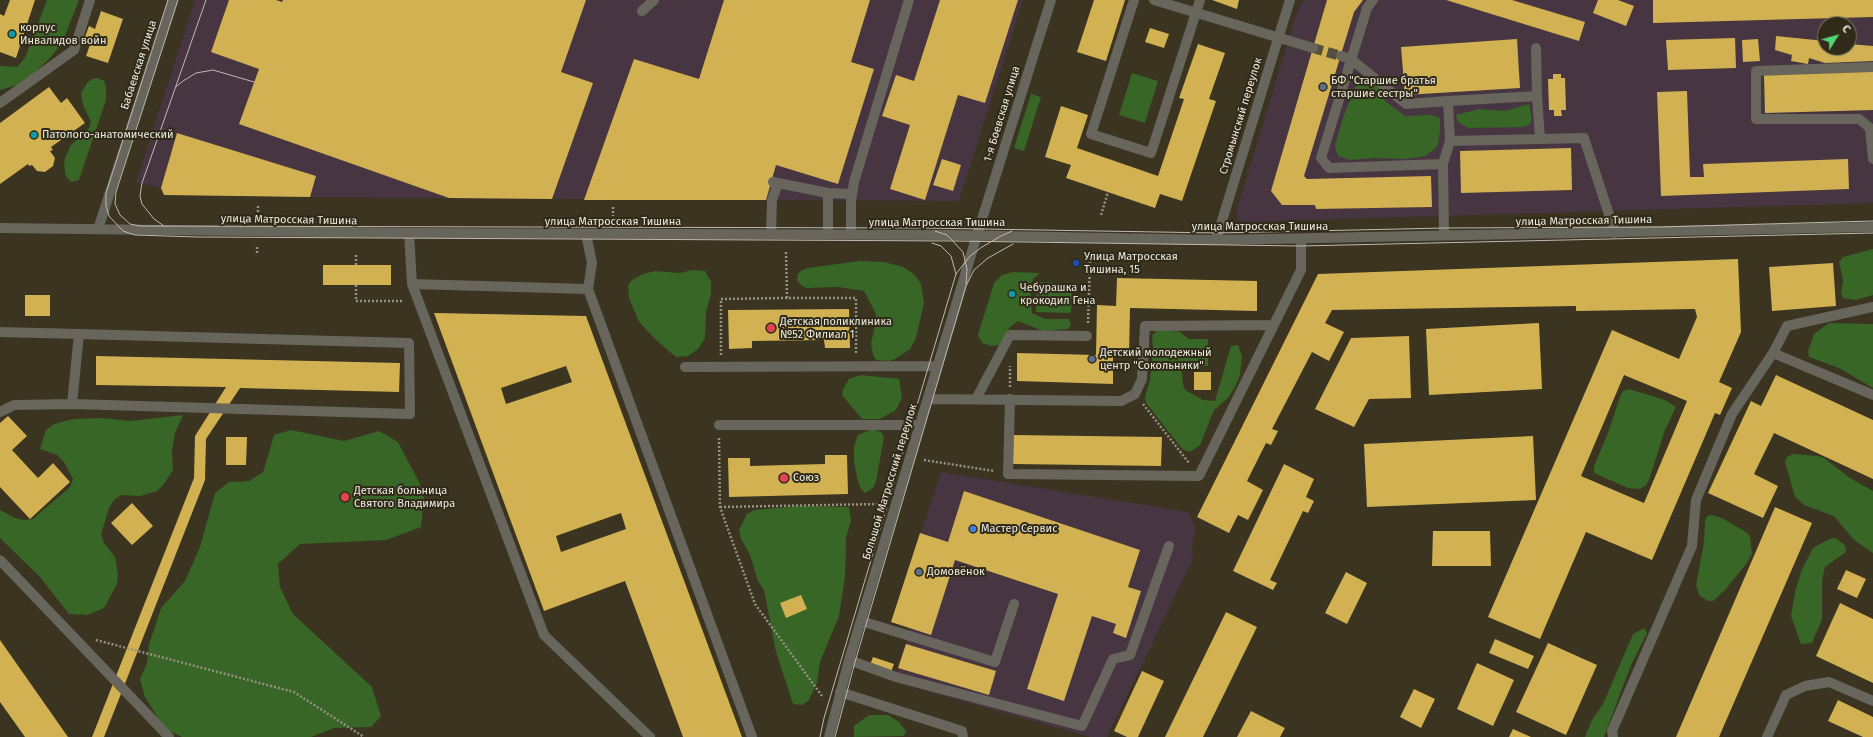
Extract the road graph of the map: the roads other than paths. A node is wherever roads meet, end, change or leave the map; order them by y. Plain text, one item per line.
1 (90, 0) edge
2 (173, 0) edge
3 (654, 0) edge
4 (909, 0) edge
5 (1051, 0) edge
6 (1134, 0) edge
7 (1154, 0) edge
8 (1200, 0) edge
9 (1290, 0) edge
10 (1373, 0) edge
11 (642, 11) dead end
12 (1196, 12) junction
13 (1278, 37) junction
14 (1313, 48) tunnel mouth
15 (1536, 48) dead end
16 (1341, 56) tunnel mouth
17 (1351, 59) junction
18 (1873, 67) edge
19 (1537, 96) junction
20 (1448, 101) junction
21 (0, 103) edge
22 (1872, 128) edge
23 (1540, 139) junction
24 (1450, 142) junction
25 (1873, 159) edge
26 (1443, 164) junction
27 (828, 193) junction
28 (852, 194) junction
29 (1873, 227) edge
30 (0, 228) edge
31 (98, 230) junction
32 (409, 233) junction
33 (1615, 233) junction
34 (586, 234) junction
35 (771, 234) junction
36 (828, 234) junction
37 (851, 235) junction
38 (977, 236) junction
39 (1444, 236) junction
40 (1301, 239) junction
41 (1216, 240) junction
42 (412, 284) junction
43 (588, 289) junction
44 (1873, 307) edge
45 (1274, 325) junction
46 (0, 332) edge
47 (79, 334) junction
48 (1087, 336) road end
49 (1773, 353) junction
50 (937, 366) junction
51 (685, 367) dead end
52 (1873, 395) edge
53 (928, 399) junction
54 (976, 399) junction
55 (1010, 399) junction
56 (72, 404) junction
57 (0, 412) edge
58 (719, 425) road end
59 (920, 425) junction
60 (1169, 546) dead end
61 (0, 560) edge
62 (1014, 604) dead end
63 (861, 620) junction
64 (849, 660) junction
65 (840, 692) junction
66 (1873, 701) edge
67 (169, 737) edge
68 (650, 737) edge
69 (752, 737) edge
70 (829, 737) edge
71 (963, 737) edge
72 (1613, 737) edge
73 (1766, 737) edge

1 - 21 street
2 - 31 street, Бабаевская улица
3 - 11 street
4 - 28 street
5 - 38 street, 1-я Боевская улица
6 - 12 street
7 - 12 street
8 - 12 street
9 - 13 street, Стромынский переулок
10 - 17 street
12 - 13 street
13 - 14 street
13 - 41 street, Стромынский переулок
15 - 19 street
16 - 17 street
17 - 20 street
17 - 26 street
18 - 22 street
19 - 20 street
19 - 23 street
20 - 24 street
22 - 25 street
23 - 24 street
23 - 33 street
24 - 26 street
26 - 39 street
27 - 28 street
27 - 35 street
27 - 36 street
28 - 37 street
29 - 33 street, улица Матросская Тишина
30 - 31 street, улица Матросская Тишина
31 - 32 street, улица Матросская Тишина
32 - 34 street, улица Матросская Тишина
32 - 42 street
33 - 39 street, улица Матросская Тишина
34 - 35 street, улица Матросская Тишина
34 - 43 street
35 - 36 street, улица Матросская Тишина
36 - 37 street, улица Матросская Тишина
37 - 38 street, улица Матросская Тишина
38 - 41 street, улица Матросская Тишина
38 - 50 street, Большой Матросский переулок
39 - 40 street, улица Матросская Тишина
40 - 41 street, улица Матросская Тишина
40 - 45 street
42 - 43 street
42 - 68 street
43 - 69 street
44 - 49 street
45 - 55 street
45 - 55 street
46 - 47 street
47 - 56 street
47 - 56 street
48 - 54 street
49 - 52 street
49 - 72 street
50 - 51 street
50 - 53 street, Большой Матросский переулок
53 - 54 street
53 - 59 street, Большой Матросский переулок
54 - 55 street
56 - 57 street
58 - 59 street
59 - 63 street, Большой Матросский переулок
60 - 64 street
61 - 67 street
62 - 63 street
63 - 64 street, Большой Матросский переулок
64 - 65 street, Большой Матросский переулок
65 - 70 street, Большой Матросский переулок
65 - 71 street
66 - 73 street

